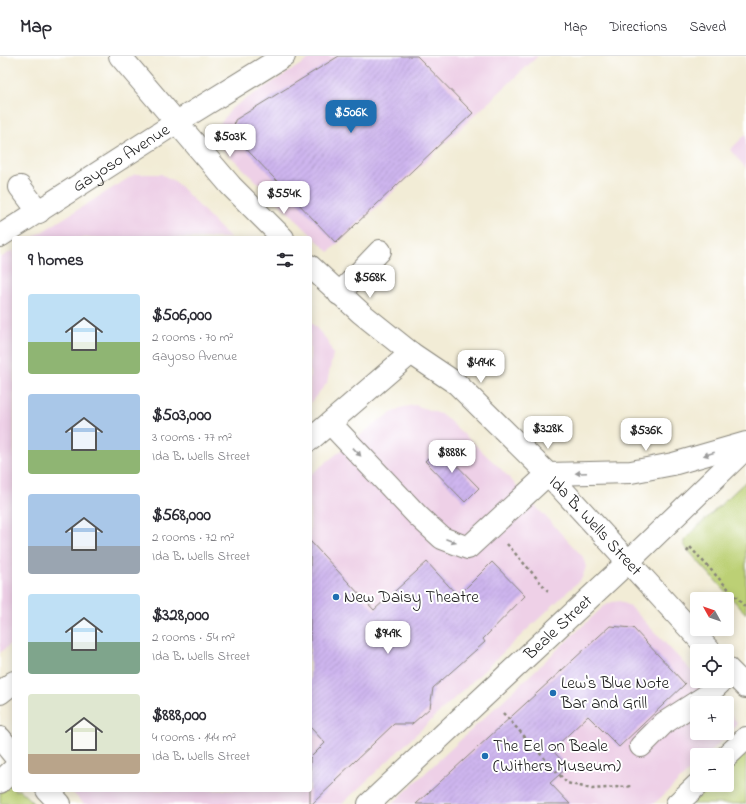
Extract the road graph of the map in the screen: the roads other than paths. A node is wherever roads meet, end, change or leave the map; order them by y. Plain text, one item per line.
1 (120, 56) edge
2 (284, 56) edge
3 (177, 122) junction
4 (20, 187) dead end
5 (39, 212) junction
6 (0, 236) edge
7 (281, 236) edge
8 (380, 251) dead end
9 (312, 268) edge
10 (339, 294) junction
11 (410, 353) junction
12 (331, 424) junction
13 (312, 438) edge
14 (746, 443) edge
15 (746, 448) edge
16 (548, 474) junction
17 (630, 561) junction
18 (704, 644) edge
19 (12, 684) edge
20 (717, 688) edge
21 (0, 693) edge
22 (0, 738) edge
23 (746, 738) edge
24 (641, 746) dead end
25 (734, 749) edge
26 (12, 753) edge
27 (12, 771) edge
28 (0, 782) edge
29 (49, 792) edge
30 (690, 792) edge
31 (60, 804) edge
32 (369, 804) edge
33 (678, 804) edge

1 - 3 street
2 - 3 street, Gayoso Avenue
3 - 5 street, Gayoso Avenue
3 - 7 street
4 - 5 street
5 - 6 street, Gayoso Avenue
8 - 10 street
9 - 10 street, Ida B. Wells Street
10 - 11 street, Ida B. Wells Street
11 - 12 street
11 - 16 street, Ida B. Wells Street
12 - 13 street
12 -> 16 street
14 -> 16 street
15 - 17 street, Beale Street
16 - 17 street, Ida B. Wells Street
17 - 18 street, Ida B. Wells Street
17 - 32 street, Beale Street
19 - 21 street
20 - 24 street
22 - 26 street
23 - 25 street
27 - 28 street
29 - 31 street
30 - 33 street

